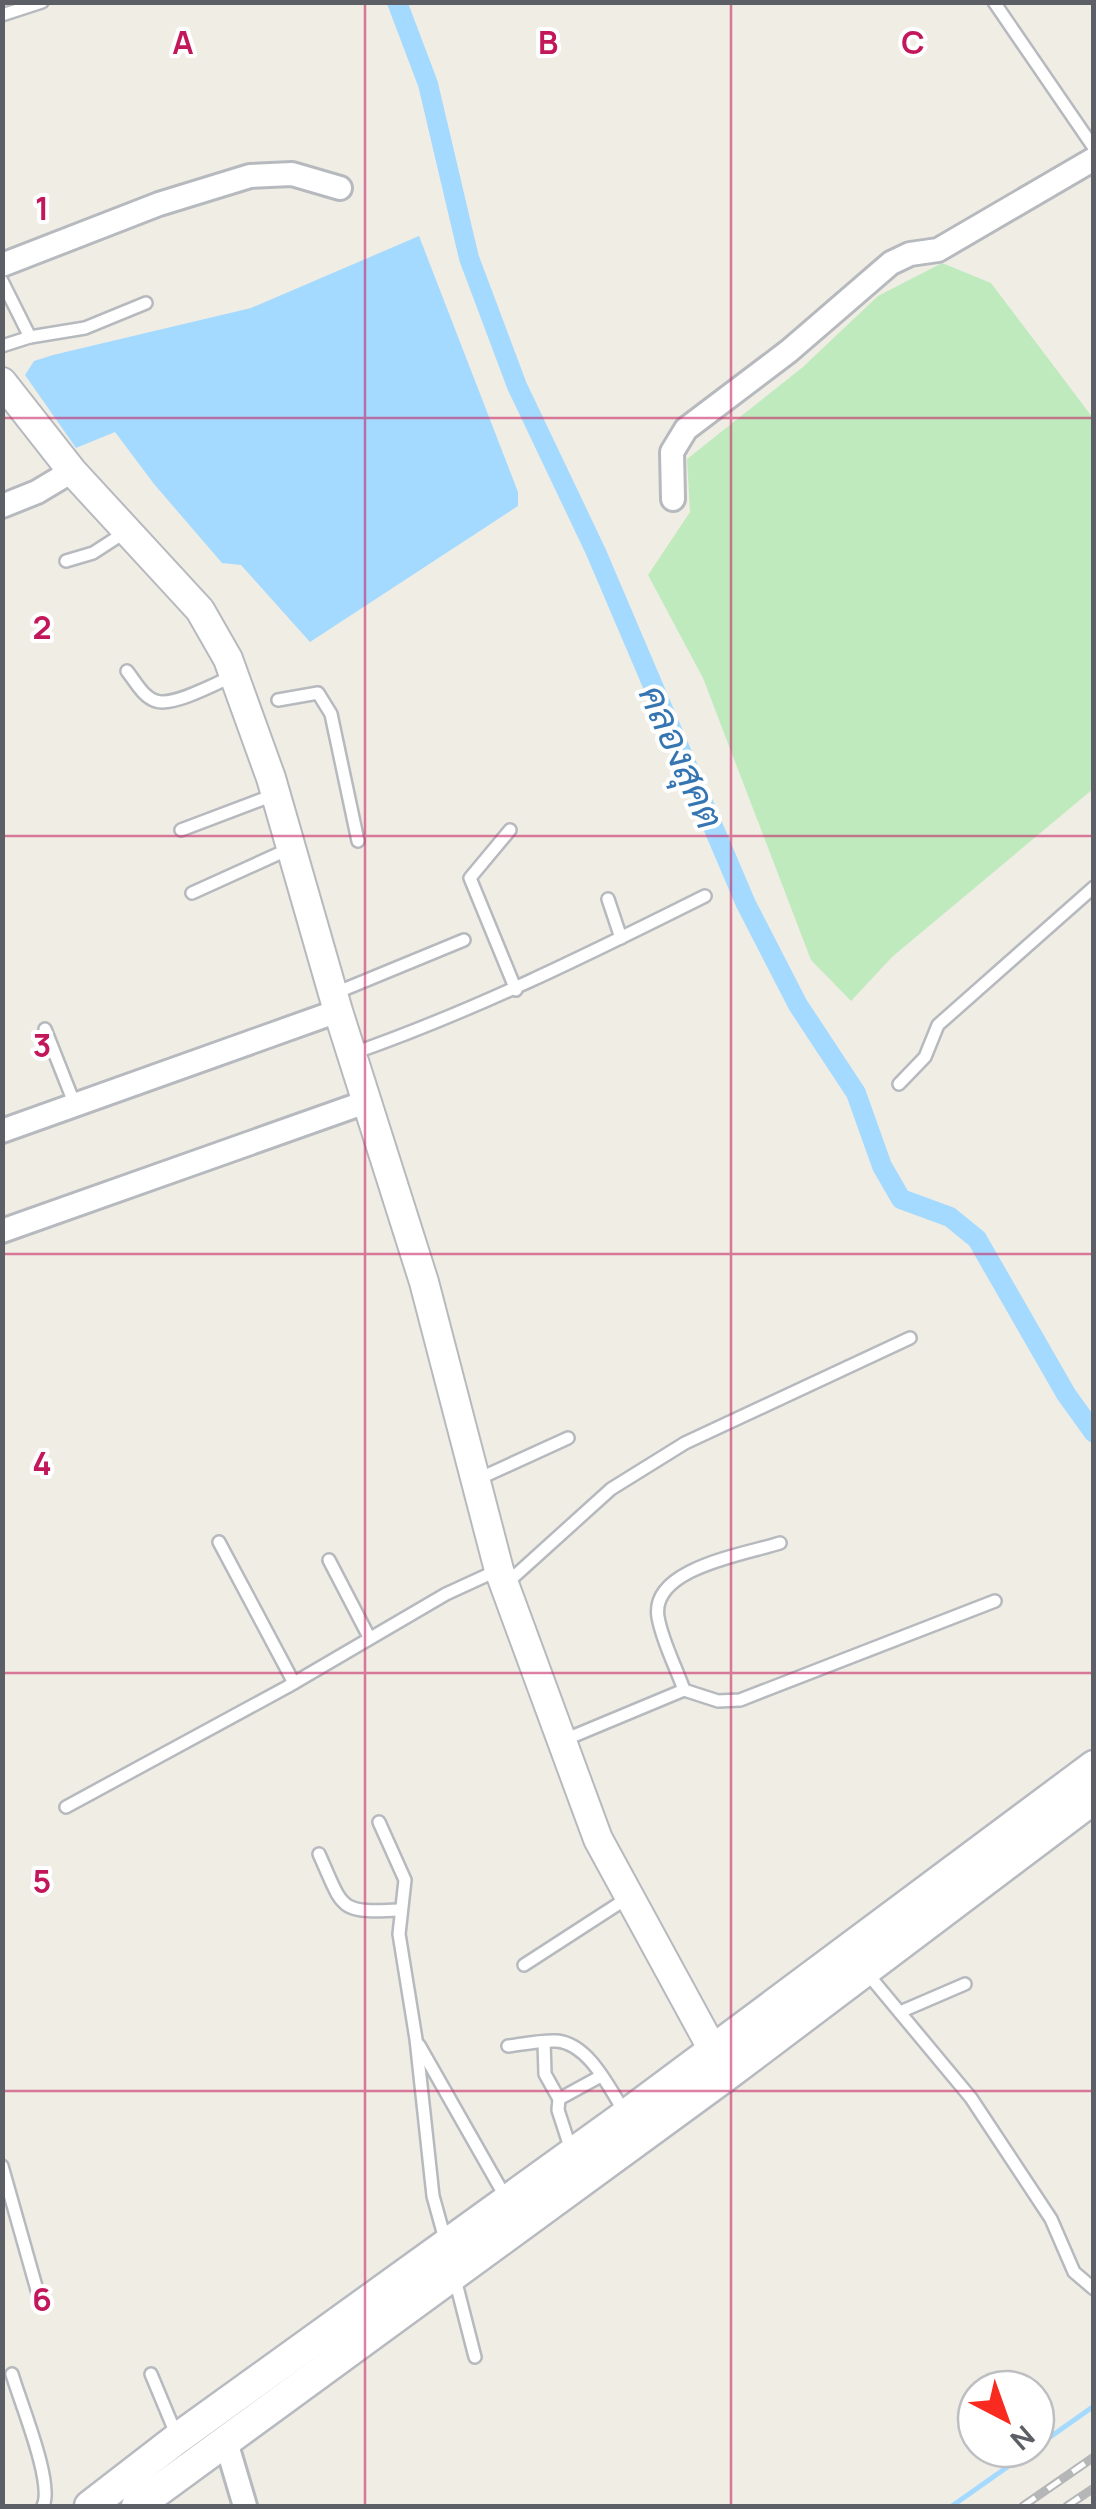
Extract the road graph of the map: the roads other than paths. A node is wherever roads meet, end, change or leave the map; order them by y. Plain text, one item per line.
1 (42, 2) edge
2 (994, 2) edge
3 (2, 16) edge
4 (1094, 148) edge
5 (1094, 159) edge
6 (340, 188) dead end
7 (2, 265) edge
8 (2, 281) edge
9 (146, 303) dead end
10 (30, 337) junction
11 (2, 346) edge
12 (2, 382) edge
13 (72, 471) junction
14 (672, 498) dead end
15 (2, 506) edge
16 (128, 531) junction
17 (66, 561) dead end
18 (127, 671) dead end
19 (235, 675) junction
20 (278, 700) dead end
21 (276, 794) junction
22 (182, 830) dead end
23 (510, 830) dead end
24 (358, 841) dead end
25 (293, 848) junction
26 (1094, 888) edge
27 (192, 894) dead end
28 (705, 896) dead end
29 (608, 899) dead end
30 (621, 938) junction
31 (464, 940) dead end
32 (516, 990) junction
33 (335, 1002) junction
34 (45, 1030) dead end
35 (351, 1054) junction
36 (898, 1084) dead end
37 (366, 1102) junction
38 (75, 1106) junction
39 (2, 1131) edge
40 (2, 1231) edge
41 (910, 1338) dead end
42 (568, 1438) dead end
43 (476, 1480) junction
44 (219, 1542) dead end
45 (780, 1542) dead end
46 (330, 1560) dead end
47 (502, 1577) junction
48 (995, 1601) dead end
49 (369, 1638) junction
50 (294, 1683) junction
51 (684, 1690) junction
52 (560, 1741) junction
53 (1094, 1766) edge
54 (1094, 1798) edge
55 (66, 1808) dead end
56 (379, 1822) dead end
57 (320, 1854) dead end
58 (630, 1896) junction
59 (400, 1910) junction
60 (524, 1966) dead end
61 (865, 1971) junction
62 (965, 1984) dead end
63 (900, 2012) junction
64 (416, 2039) junction
65 (544, 2042) junction
66 (508, 2046) dead end
67 (721, 2062) junction
68 (601, 2076) junction
69 (559, 2099) junction
70 (626, 2115) junction
71 (572, 2154) junction
72 (2, 2166) edge
73 (509, 2202) junction
74 (451, 2261) junction
75 (1094, 2289) edge
76 (41, 2304) dead end
77 (475, 2358) dead end
78 (12, 2374) dead end
79 (151, 2374) dead end
80 (178, 2438) junction
81 (226, 2442) junction
82 (43, 2506) edge
83 (90, 2506) edge
84 (137, 2506) edge
85 (245, 2506) edge

1 - 3 lane
2 - 4 lane
5 - 14 street
6 - 7 street
8 - 10 lane
9 - 10 lane
10 - 11 lane
12 - 13 street
13 - 15 street
13 - 16 street
16 - 17 lane
16 - 19 street
18 - 19 lane
19 - 21 street
20 - 24 lane
21 - 22 lane
21 - 25 street
23 - 32 lane
25 - 27 lane
25 - 33 street
26 - 36 lane
28 - 30 lane
29 - 30 lane
30 - 32 lane
31 - 33 lane
32 - 35 lane
33 - 35 street
33 - 38 street
34 - 38 lane
35 - 37 street
37 - 40 street
37 - 43 street
38 - 39 street
41 - 47 lane
42 - 43 lane
43 - 47 street
44 - 50 lane
45 - 51 lane
46 - 49 lane
47 - 49 lane
47 - 52 street
48 - 51 lane
49 - 50 lane
50 - 55 lane
51 - 52 lane
52 - 58 street
53 - 67 main road
54 - 61 main road
56 - 59 lane
57 - 59 lane
58 - 60 lane
58 - 67 street
59 - 64 lane
61 - 63 lane
61 - 67 main road
62 - 63 lane
63 - 75 lane
64 - 73 lane
64 - 74 lane
65 - 66 lane
65 - 68 lane
65 - 69 lane
67 - 70 main road
67 - 74 main road
68 - 69 lane
68 - 70 lane
69 - 71 lane
70 - 71 main road
71 - 73 main road
72 - 76 lane
73 - 74 main road
74 - 77 lane
74 - 80 main road
74 - 81 main road
78 - 82 lane
79 - 80 lane
80 - 83 main road
81 - 84 main road
81 - 85 street

